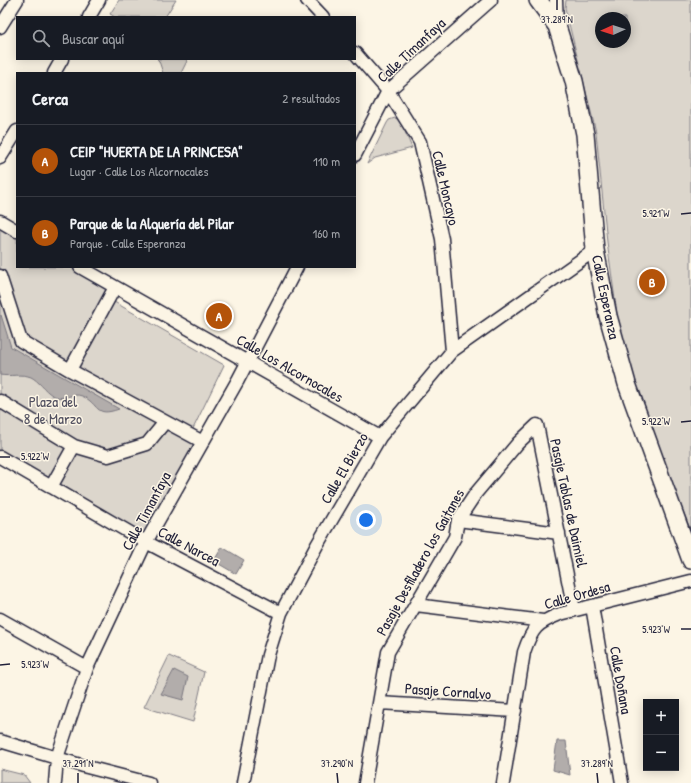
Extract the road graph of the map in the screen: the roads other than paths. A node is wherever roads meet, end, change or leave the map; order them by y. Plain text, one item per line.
1 (17, 0) edge
2 (100, 0) edge
3 (307, 0) edge
4 (491, 0) edge
5 (538, 0) edge
6 (556, 0) edge
7 (90, 16) edge
8 (322, 16) edge
9 (557, 26) junction
10 (0, 27) edge
11 (356, 55) edge
12 (61, 60) edge
13 (55, 72) edge
14 (388, 91) junction
15 (16, 133) edge
16 (356, 153) edge
17 (0, 158) edge
18 (0, 221) edge
19 (16, 230) edge
20 (595, 250) junction
21 (82, 268) edge
22 (296, 268) edge
23 (0, 276) edge
24 (115, 287) junction
25 (4, 299) edge
26 (452, 351) junction
27 (247, 362) junction
28 (70, 370) junction
29 (0, 402) edge
30 (165, 422) junction
31 (537, 425) joint
32 (380, 437) junction
33 (203, 442) junction
34 (74, 446) junction
35 (0, 457) edge
36 (51, 487) junction
37 (458, 520) junction
38 (559, 533) junction
39 (146, 542) junction
40 (691, 560) edge
41 (691, 581) edge
42 (416, 605) junction
43 (592, 606) junction
44 (574, 610) junction
45 (281, 613) junction
46 (0, 619) edge
47 (543, 621) junction
48 (87, 668) junction
49 (379, 702) junction
50 (515, 711) junction
51 (0, 741) edge
52 (57, 758) junction
53 (54, 783) edge
54 (149, 783) edge
55 (243, 783) edge
56 (365, 783) edge
57 (503, 783) edge
58 (622, 783) edge

1 - 10 street
2 - 7 street
3 - 8 street
4 - 14 street, Calle Timanfaya
5 - 9 street, Calle Esperanza
6 - 9 street, Calle Esperanza
9 - 20 street, Calle Esperanza
11 - 14 street, Calle Moncayo
12 - 13 street
14 - 16 street, Calle Timanfaya
14 - 26 street, Calle Moncayo
15 - 17 street
18 - 19 street
20 - 26 street, Calle El Bierzo
20 - 40 street, Calle Esperanza
21 - 24 street, Calle Los Alcornocales
22 - 27 street, Calle Timanfaya
23 - 25 street
24 - 27 street, Calle Los Alcornocales
24 - 28 street
25 - 28 street
26 - 32 street, Calle El Bierzo
27 - 32 street, Calle Los Alcornocales
27 - 33 street, Calle Timanfaya
28 - 30 street
29 - 34 street
30 - 33 street
30 - 34 street
31 - 37 street, Pasaje Desfiladero los Gaitanes
31 - 38 street, Pasaje Tablas de Daimiel
32 - 45 street, Calle El Bierzo
33 - 39 street, Calle Timanfaya
34 - 36 street
35 - 36 street, Calle Narcea
36 - 39 street, Calle Narcea
37 - 38 street
37 - 42 street, Pasaje Desfiladero los Gaitanes
38 - 44 street, Pasaje Tablas de Daimiel
39 - 45 street, Calle Narcea
39 - 48 street, Calle Timanfaya
41 - 43 street, Calle Ordesa
42 - 47 street
42 - 49 street, Pasaje Desfiladero los Gaitanes
43 - 44 street, Calle Ordesa
43 - 58 street, Calle Doñana
44 - 47 street, Calle Ordesa
45 - 55 street, Calle El Bierzo
46 - 48 street
47 - 50 street, Calle Ordesa
48 - 52 street, Calle Timanfaya
49 - 50 street, Pasaje Cornalvo
49 - 56 street, Pasaje Desfiladero los Gaitanes
50 - 57 street, Calle Ordesa
51 - 52 street
52 - 53 street, Calle Timanfaya
52 - 54 street

